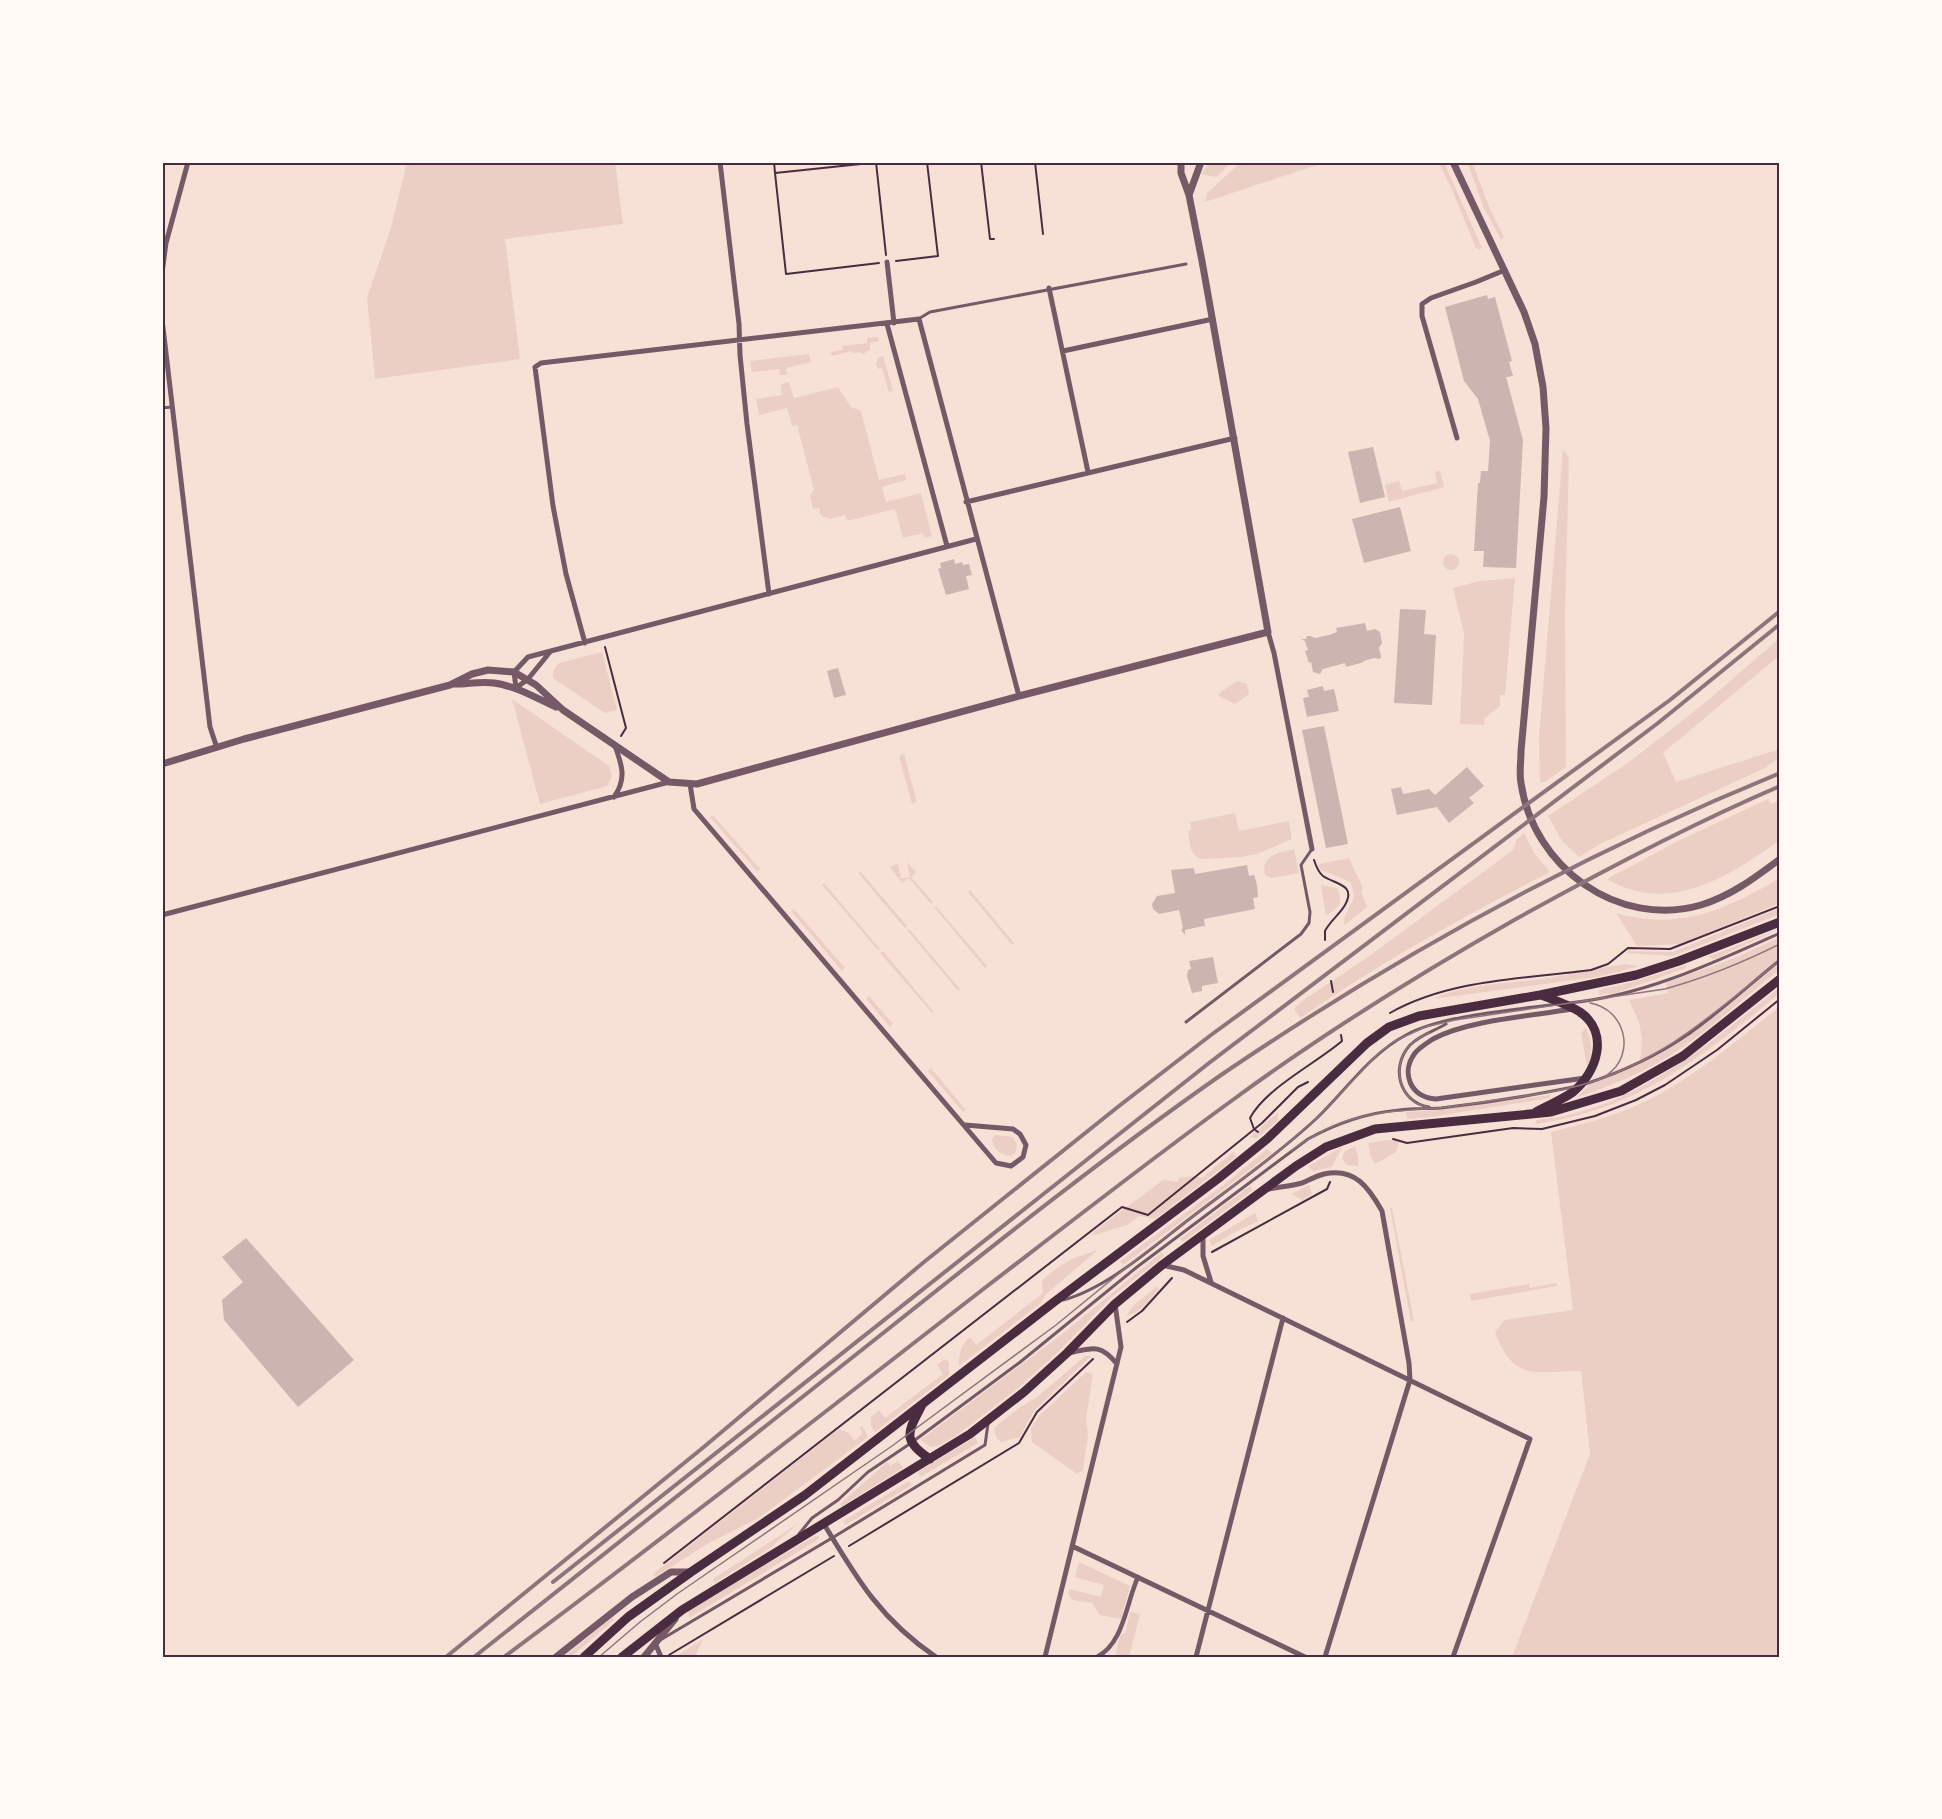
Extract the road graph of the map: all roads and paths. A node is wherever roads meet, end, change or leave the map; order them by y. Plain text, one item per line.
1 (188, 162) edge
2 (720, 162) edge
3 (774, 162) edge
4 (876, 162) edge
5 (880, 162) edge
6 (927, 162) edge
7 (981, 162) edge
8 (1035, 162) edge
9 (1181, 162) edge
10 (1201, 162) edge
11 (1453, 162) edge
12 (775, 173) junction
13 (1189, 195) junction
14 (1043, 234) dead end
15 (994, 239) dead end
16 (164, 243) edge
17 (887, 262) junction
18 (1186, 264) dead end
19 (1505, 270) junction
20 (162, 273) edge
21 (1049, 288) junction
22 (162, 319) edge
23 (919, 319) junction
24 (1212, 319) junction
25 (890, 324) junction
26 (739, 341) junction
27 (1063, 351) junction
28 (171, 407) junction
29 (162, 408) edge
30 (1235, 438) junction
31 (1457, 438) dead end
32 (1088, 472) junction
33 (966, 502) junction
34 (976, 538) junction
35 (947, 546) junction
36 (769, 594) junction
37 (1268, 632) junction
38 (603, 638) junction
39 (585, 643) junction
40 (550, 652) junction
41 (514, 672) junction
42 (528, 679) junction
43 (450, 685) junction
44 (516, 688) junction
45 (1019, 696) junction
46 (563, 710) junction
47 (615, 746) junction
48 (217, 748) junction
49 (162, 764) edge
50 (669, 782) junction
51 (690, 784) junction
52 (614, 797) junction
53 (1312, 849) joint
54 (1780, 859) edge
55 (1314, 861) dead end
56 (1780, 906) edge
57 (162, 915) edge
58 (1780, 922) edge
59 (1780, 933) edge
60 (1325, 940) dead end
61 (1780, 960) edge
62 (1780, 979) edge
63 (1331, 981) dead end
64 (1333, 992) dead end
65 (1540, 995) junction
66 (1562, 1004) junction
67 (1574, 1009) junction
68 (1388, 1014) dead end
69 (1450, 1021) junction
70 (1186, 1022) dead end
71 (1341, 1035) dead end
72 (1314, 1080) dead end
73 (1582, 1082) junction
74 (1438, 1108) junction
75 (1528, 1115) junction
76 (964, 1125) junction
77 (1254, 1129) junction
78 (1388, 1138) dead end
79 (1407, 1143) dead end
80 (1334, 1172) junction
81 (1267, 1189) junction
82 (1203, 1235) junction
83 (1203, 1256) junction
84 (1162, 1265) junction
85 (1184, 1270) junction
86 (1211, 1282) junction
87 (1054, 1302) junction
88 (1115, 1304) junction
89 (1284, 1318) junction
90 (1118, 1330) junction
91 (1101, 1349) junction
92 (1067, 1353) junction
93 (1117, 1364) junction
94 (1410, 1380) junction
95 (924, 1403) junction
96 (988, 1421) junction
97 (911, 1443) junction
98 (930, 1459) junction
99 (824, 1524) junction
100 (832, 1538) junction
101 (790, 1544) junction
102 (1072, 1546) junction
103 (841, 1551) junction
104 (657, 1568) dead end
105 (691, 1572) junction
106 (1138, 1578) junction
107 (682, 1610) junction
108 (1208, 1611) junction
109 (655, 1643) junction
110 (556, 1657) edge
111 (584, 1657) edge
112 (622, 1657) edge
113 (644, 1657) edge
114 (661, 1657) edge
115 (667, 1657) edge
116 (936, 1657) edge
117 (1045, 1657) edge
118 (1097, 1657) edge
119 (1196, 1657) edge
120 (1305, 1657) edge
121 (1325, 1657) edge
122 (1453, 1657) edge

1 - 16 street
2 - 26 street
3 - 12 path
4 - 5 path
4 - 12 path
4 - 17 path
6 - 17 path
7 - 15 path
8 - 14 path
9 - 13 street
10 - 13 street
11 - 19 street
12 - 17 path
13 - 24 street
16 - 20 street
17 - 25 street
18 - 21 lane
19 - 31 street
19 - 54 street
21 - 23 lane
21 - 27 street
22 - 28 street
23 - 25 street
23 - 33 street
24 - 27 street
24 - 30 street
25 - 26 street
25 - 35 street
26 - 36 street
26 - 39 street
27 - 32 street
28 - 29 lane
28 - 48 street
30 - 32 street
30 - 37 street
32 - 33 street
33 - 34 street
34 - 35 street
34 - 45 street
35 - 36 street
36 - 38 street
37 - 45 street
37 - 53 street
38 - 39 street
38 - 47 path
39 - 40 street
40 - 41 street
40 - 42 street
41 - 42 street
41 - 43 street
41 - 44 street
42 - 44 street
42 - 46 street
43 - 44 street
43 - 48 street
44 - 46 street
45 - 51 street
46 - 47 street
47 - 50 street
47 - 52 street
48 - 49 street
50 - 51 street
50 - 52 street
51 - 76 street
52 - 57 street
53 - 70 lane
55 - 60 path
56 - 68 path
58 - 65 main road
59 - 66 lane
61 - 73 lane
62 - 75 main road
63 - 64 path
65 - 66 main road
65 - 87 main road
66 - 67 main road
66 - 69 lane
67 - 73 main road
67 - 73 street
69 - 74 lane
69 - 87 lane
71 - 77 path
72 - 77 path
73 - 74 lane
73 - 75 main road
74 - 97 lane
75 - 81 main road
76 - 76 street
77 - 104 path
78 - 79 path
80 - 81 street
80 - 83 path
80 - 94 street
81 - 82 main road
82 - 83 street
82 - 84 main road
83 - 86 street
84 - 85 street
84 - 88 main road
85 - 86 street
85 - 90 path
86 - 89 street
87 - 95 main road
88 - 90 street
88 - 92 main road
89 - 94 street
89 - 108 street
90 - 93 street
91 - 92 street
91 - 93 street
91 - 103 path
92 - 96 main road
93 - 102 street
94 - 121 street
94 - 122 street
95 - 97 main road
95 - 105 main road
96 - 98 main road
96 - 100 lane
97 - 98 main road
97 - 101 lane
98 - 99 main road
99 - 100 street
99 - 101 main road
100 - 103 street
100 - 109 lane
101 - 107 main road
102 - 106 street
102 - 117 street
103 - 115 path
103 - 116 street
105 - 110 street
105 - 111 main road
106 - 108 street
106 - 118 street
107 - 109 street
107 - 112 main road
108 - 119 street
108 - 120 street
109 - 113 street
109 - 114 street

